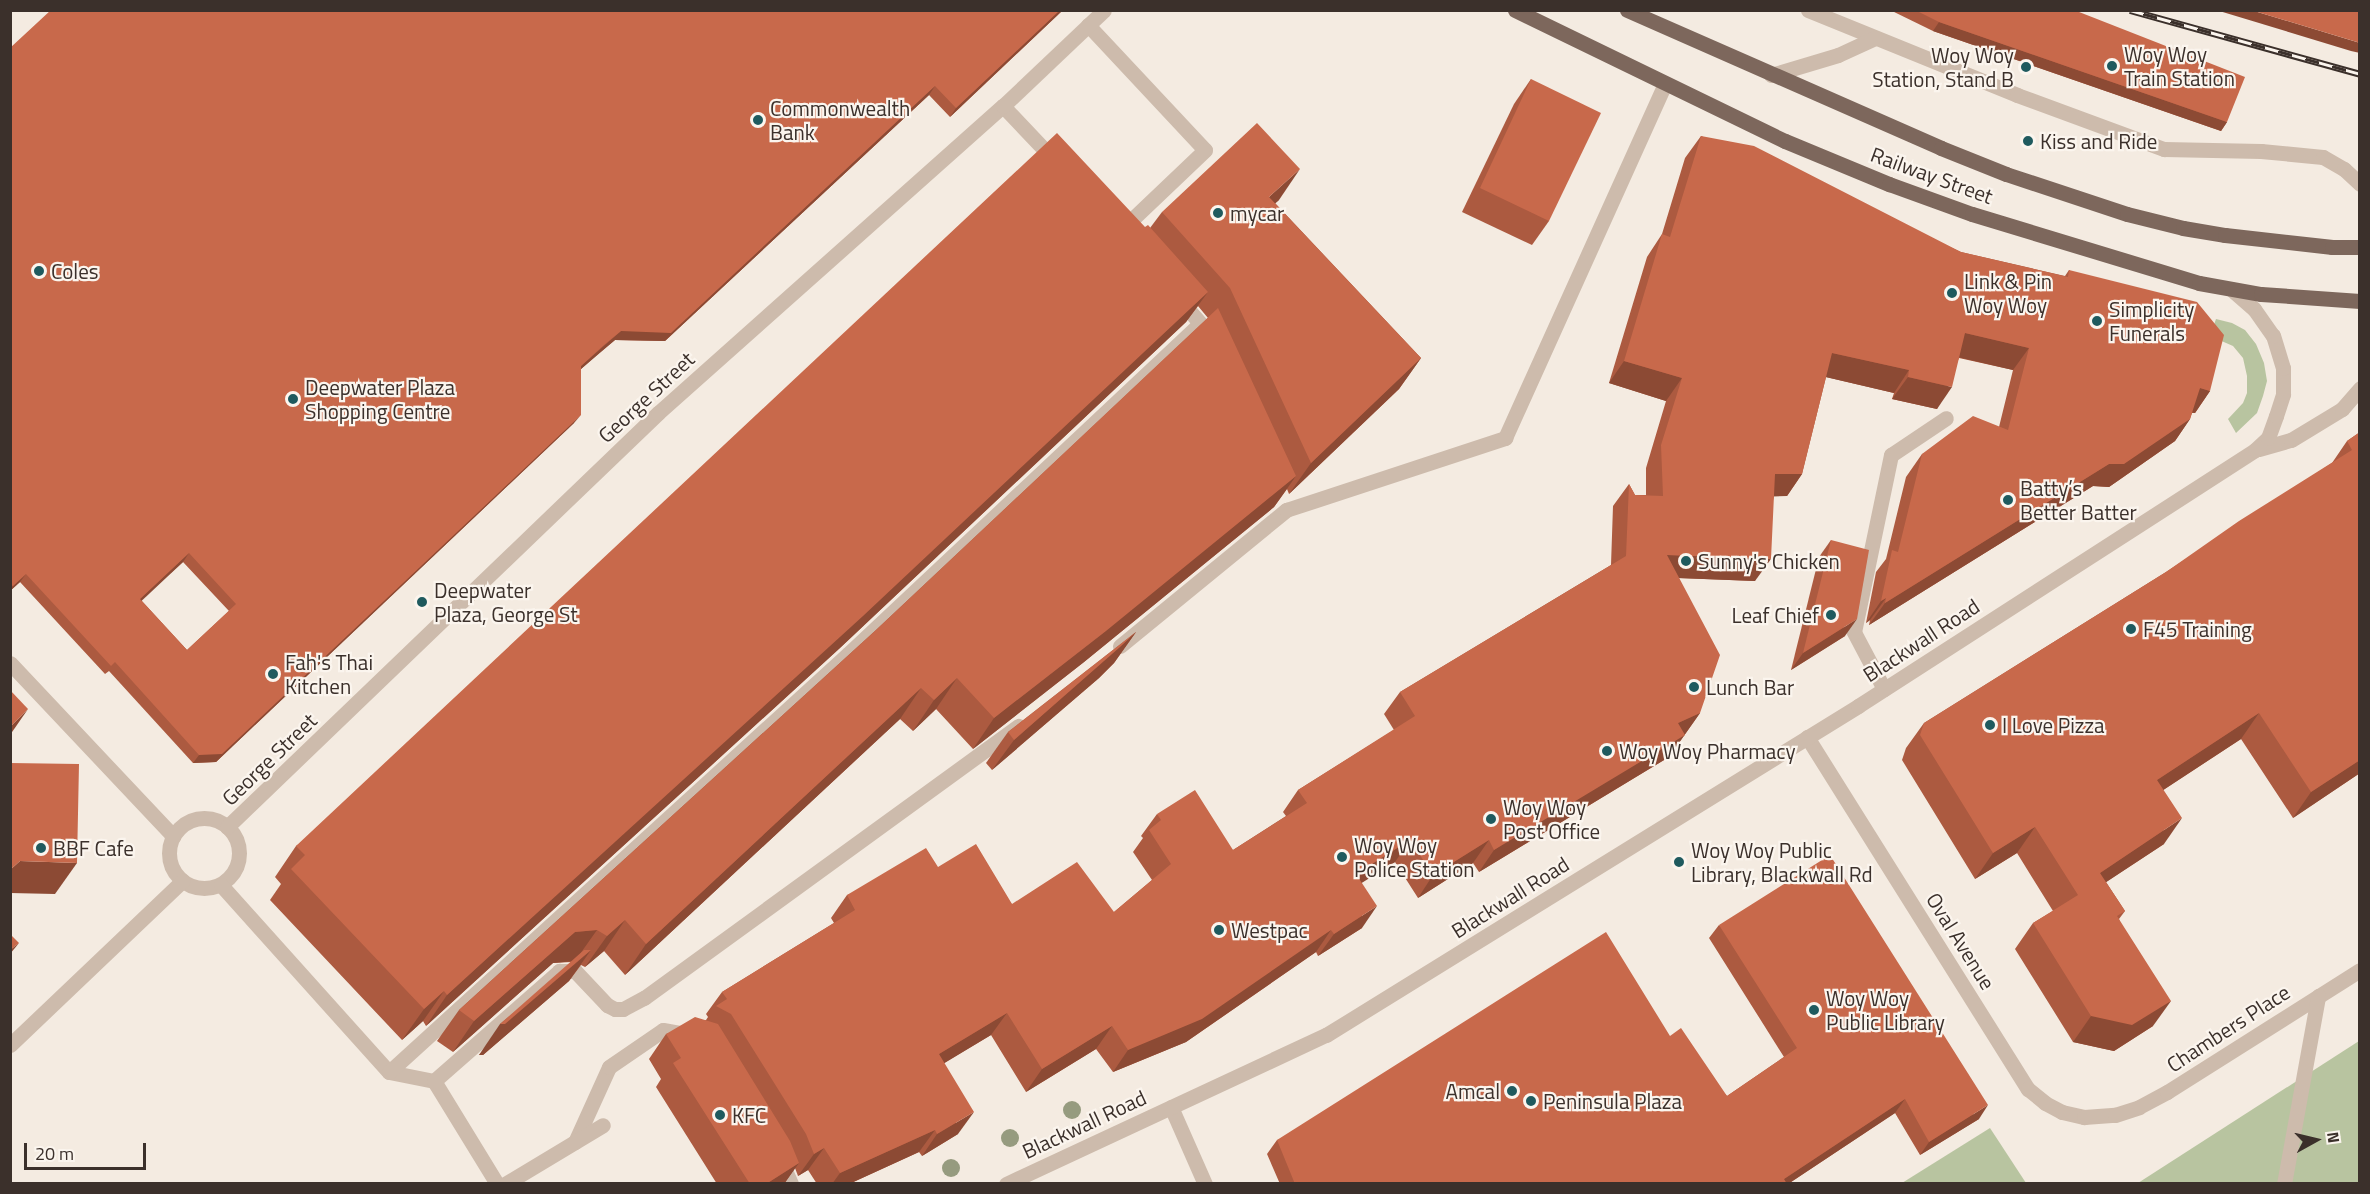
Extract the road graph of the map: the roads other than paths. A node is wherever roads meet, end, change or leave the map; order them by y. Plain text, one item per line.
1 (1104, 10) edge
2 (1515, 10) edge
3 (1627, 10) edge
4 (1808, 10) edge
5 (1088, 25) junction
6 (1875, 38) junction
7 (1771, 75) junction
8 (1665, 84) junction
9 (1003, 106) junction
10 (1062, 170) edge
11 (2360, 184) edge
12 (1118, 233) edge
13 (2360, 247) edge
14 (2231, 289) junction
15 (1170, 290) edge
16 (2360, 302) edge
17 (2360, 388) edge
18 (1946, 418) dead end
19 (2255, 450) junction
20 (1107, 656) edge
21 (10, 663) edge
22 (1884, 688) junction
23 (1027, 719) edge
24 (1807, 736) junction
25 (227, 827) junction
26 (173, 836) junction
27 (182, 882) junction
28 (221, 885) junction
29 (2360, 970) edge
30 (2318, 996) junction
31 (707, 1041) edge
32 (10, 1045) edge
33 (389, 1072) junction
34 (434, 1081) junction
35 (1171, 1107) junction
36 (2115, 1115) joint
37 (603, 1125) dead end
38 (575, 1142) junction
39 (770, 1142) edge
40 (497, 1184) edge
41 (505, 1184) edge
42 (791, 1184) edge
43 (1006, 1184) edge
44 (1205, 1184) edge
45 (2284, 1184) edge

1 - 5 street, George Street
2 - 8 main road, Railway Street
3 - 7 main road, Railway Street
4 - 6 street
5 - 9 street, George Street
5 - 12 street
6 - 7 street
6 - 11 street
7 - 13 main road, Railway Street
8 - 14 main road, Railway Street
8 - 20 street
9 - 10 street
9 - 25 street, George Street
14 - 16 main road, Railway Street
14 - 19 street, Blackwall Road
15 - 33 street
17 - 19 street, Blackwall Road
18 - 22 street
19 - 22 street, Blackwall Road
21 - 26 street
22 - 24 street, Blackwall Road
23 - 34 street
24 - 35 street, Blackwall Road
24 - 36 street, Oval Avenue
25 - 26 street
25 - 28 street
26 - 27 street
27 - 28 street
27 - 32 street
28 - 33 street
29 - 30 street, Chambers Place
30 - 36 street, Chambers Place
30 - 45 street
31 - 38 street
33 - 34 street
34 - 40 street
35 - 43 street, Blackwall Road
35 - 44 street
37 - 38 street
38 - 41 street
39 - 42 street

